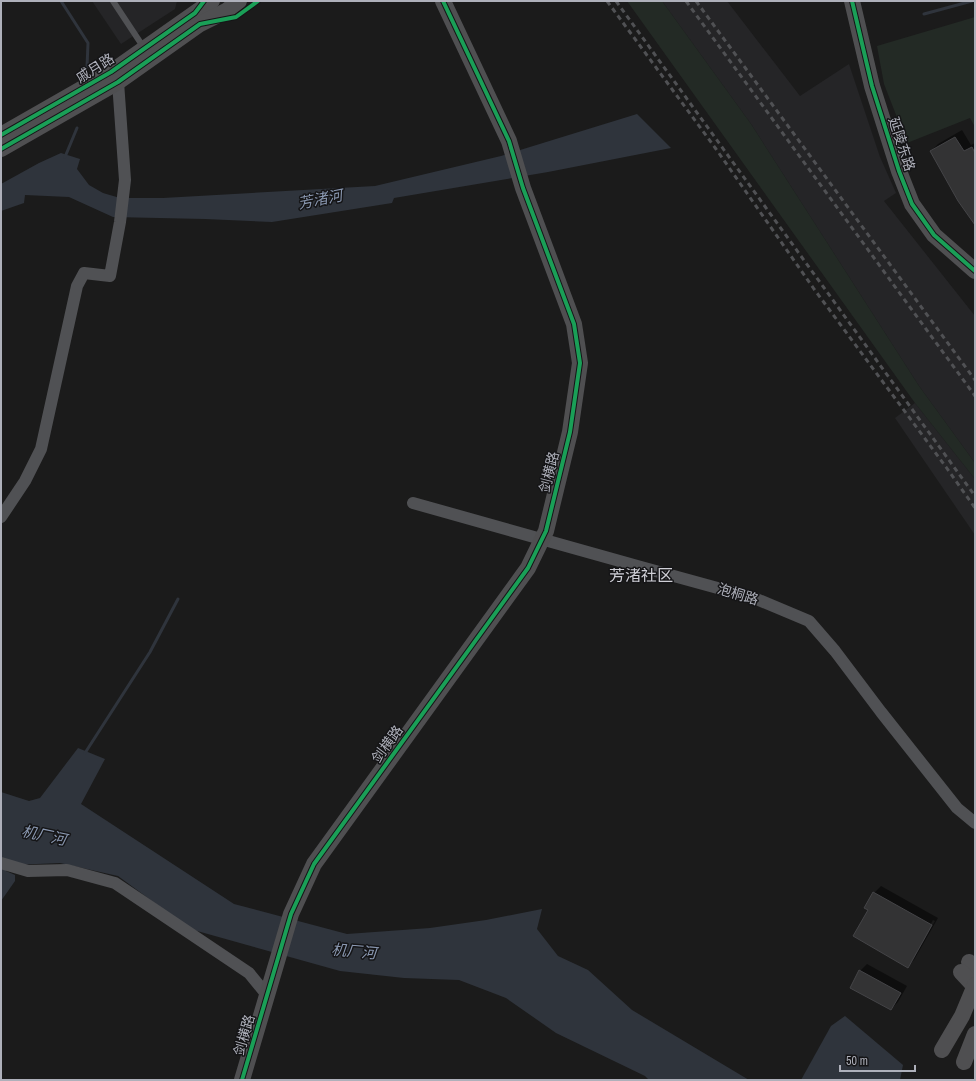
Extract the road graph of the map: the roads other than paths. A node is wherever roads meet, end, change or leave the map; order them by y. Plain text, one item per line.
1 (113, 1) edge
2 (239, 1) edge
3 (443, 1) edge
4 (852, 1) edge
5 (210, 9) edge
6 (144, 49) junction
7 (118, 82) junction
8 (1, 135) edge
9 (1, 149) edge
10 (975, 271) edge
11 (413, 502) dead end
12 (1, 518) edge
13 (542, 539) junction
14 (975, 823) edge
15 (5, 864) edge
16 (968, 968) edge
17 (975, 986) edge
18 (267, 995) junction
19 (975, 1034) edge
20 (942, 1050) dead end
21 (964, 1062) dead end
22 (242, 1080) edge

1 - 6 lane
2 - 5 street, 戚月路
3 - 13 street, 剑横路
4 - 10 street, 延陵东路
5 - 6 street, 戚月路
5 - 7 street, 戚月路
6 - 8 street, 戚月路
7 - 9 street, 戚月路
7 - 12 street
11 - 13 street, 泡桐路
13 - 14 street, 泡桐路
13 - 18 street, 剑横路
15 - 18 street
16 - 17 street
17 - 20 street
18 - 22 street, 剑横路
19 - 21 street

